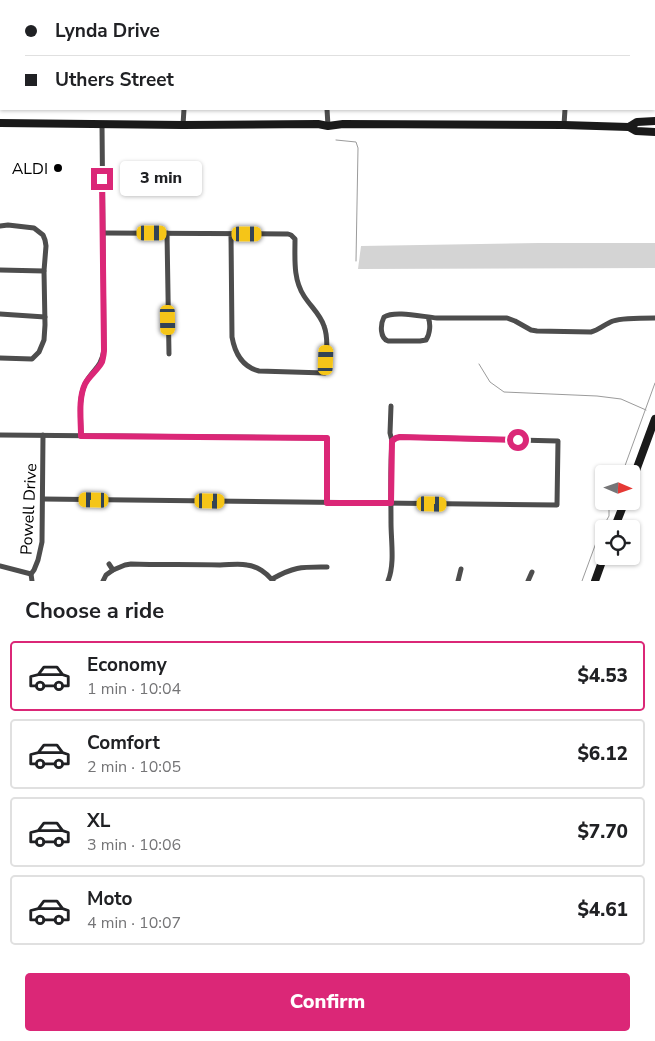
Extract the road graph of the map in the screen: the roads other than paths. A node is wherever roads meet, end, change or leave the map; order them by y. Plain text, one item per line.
1 (184, 110) edge
2 (327, 110) edge
3 (565, 110) edge
4 (655, 121) edge
5 (0, 123) edge
6 (102, 124) junction
7 (183, 125) junction
8 (564, 125) junction
9 (328, 126) junction
10 (629, 126) junction
11 (655, 132) edge
12 (0, 226) edge
13 (104, 233) junction
14 (167, 233) junction
15 (231, 234) junction
16 (0, 270) edge
17 (44, 270) junction
18 (0, 314) edge
19 (45, 317) junction
20 (428, 317) junction
21 (655, 318) edge
22 (169, 354) dead end
23 (0, 358) edge
24 (391, 406) dead end
25 (654, 427) edge
26 (0, 435) edge
27 (43, 435) junction
28 (81, 436) junction
29 (392, 441) junction
30 (639, 465) edge
31 (43, 499) junction
32 (327, 503) junction
33 (391, 503) junction
34 (109, 564) dead end
35 (602, 565) edge
36 (0, 566) edge
37 (327, 567) dead end
38 (461, 569) dead end
39 (113, 570) junction
40 (532, 572) dead end
41 (30, 574) junction
42 (272, 580) edge
43 (598, 580) edge
44 (32, 581) edge
45 (103, 581) edge
46 (388, 581) edge
47 (458, 581) edge
48 (528, 581) edge

1 - 7 street
2 - 9 street
3 - 8 street
4 - 10 street
5 - 6 street
6 - 7 street
6 - 13 street
7 - 9 street
8 - 9 street
8 - 10 street
10 - 11 street
12 - 17 street
13 - 14 street
13 - 28 street
14 - 15 street
14 - 22 street
15 - 15 street
16 - 17 street
17 - 19 street
18 - 19 street
19 - 23 street
20 - 20 street
20 - 21 street
24 - 29 street
25 - 30 street
26 - 27 street
27 - 28 street
27 - 31 street, Powell Drive
28 - 32 street
29 - 33 street
29 - 33 street
31 - 32 street
31 - 41 street, Powell Drive
32 - 33 street
33 - 46 street
34 - 39 street
35 - 43 street
36 - 41 street
37 - 42 street
38 - 47 street
39 - 42 street
39 - 45 street
40 - 48 street
41 - 44 street, Powell Drive

